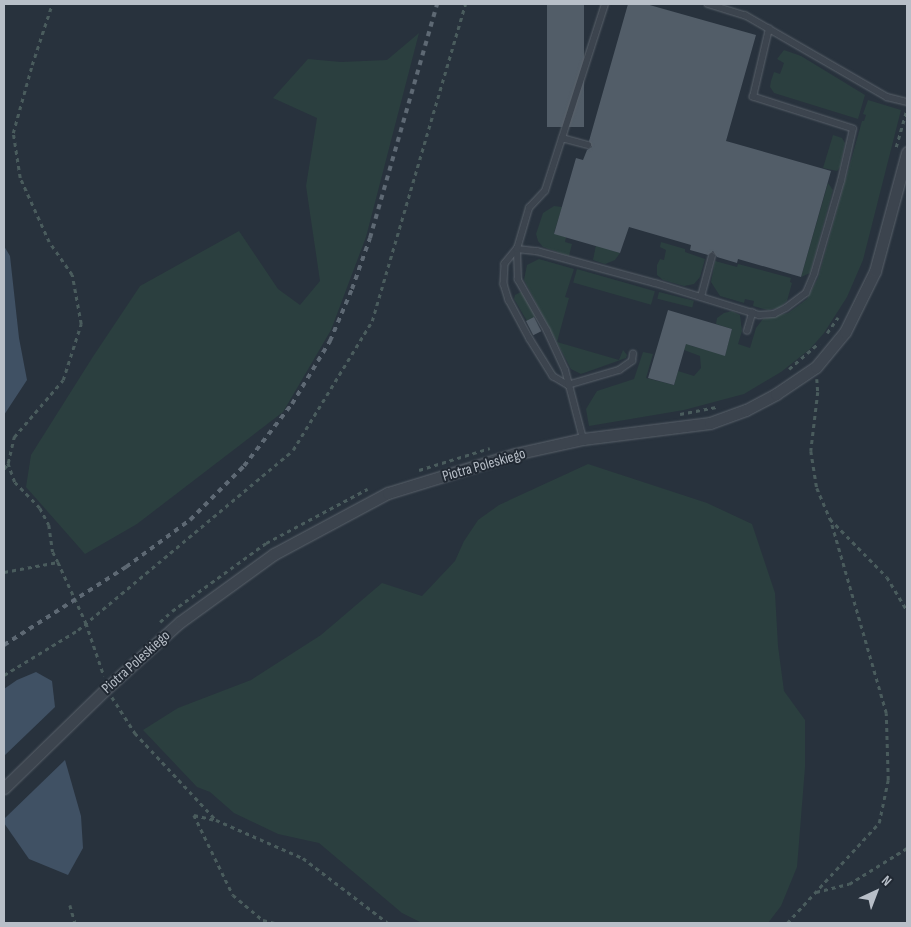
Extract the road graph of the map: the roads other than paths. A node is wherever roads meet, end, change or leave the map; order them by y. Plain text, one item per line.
1 (604, 4) edge
2 (708, 4) edge
3 (769, 29) junction
4 (907, 102) edge
5 (562, 138) junction
6 (588, 145) dead end
7 (907, 152) edge
8 (517, 250) junction
9 (712, 256) dead end
10 (701, 297) junction
11 (752, 313) junction
12 (747, 331) dead end
13 (633, 354) dead end
14 (568, 385) junction
15 (583, 439) junction
16 (4, 788) edge

1 - 5 lane
2 - 3 lane
3 - 4 lane
3 - 11 lane
5 - 6 lane
5 - 8 lane
7 - 15 street, Piotra Poleskiego
8 - 10 lane
8 - 14 lane
8 - 14 lane
9 - 10 lane
10 - 11 lane
11 - 12 lane
13 - 14 lane
14 - 15 lane
15 - 16 street, Piotra Poleskiego

